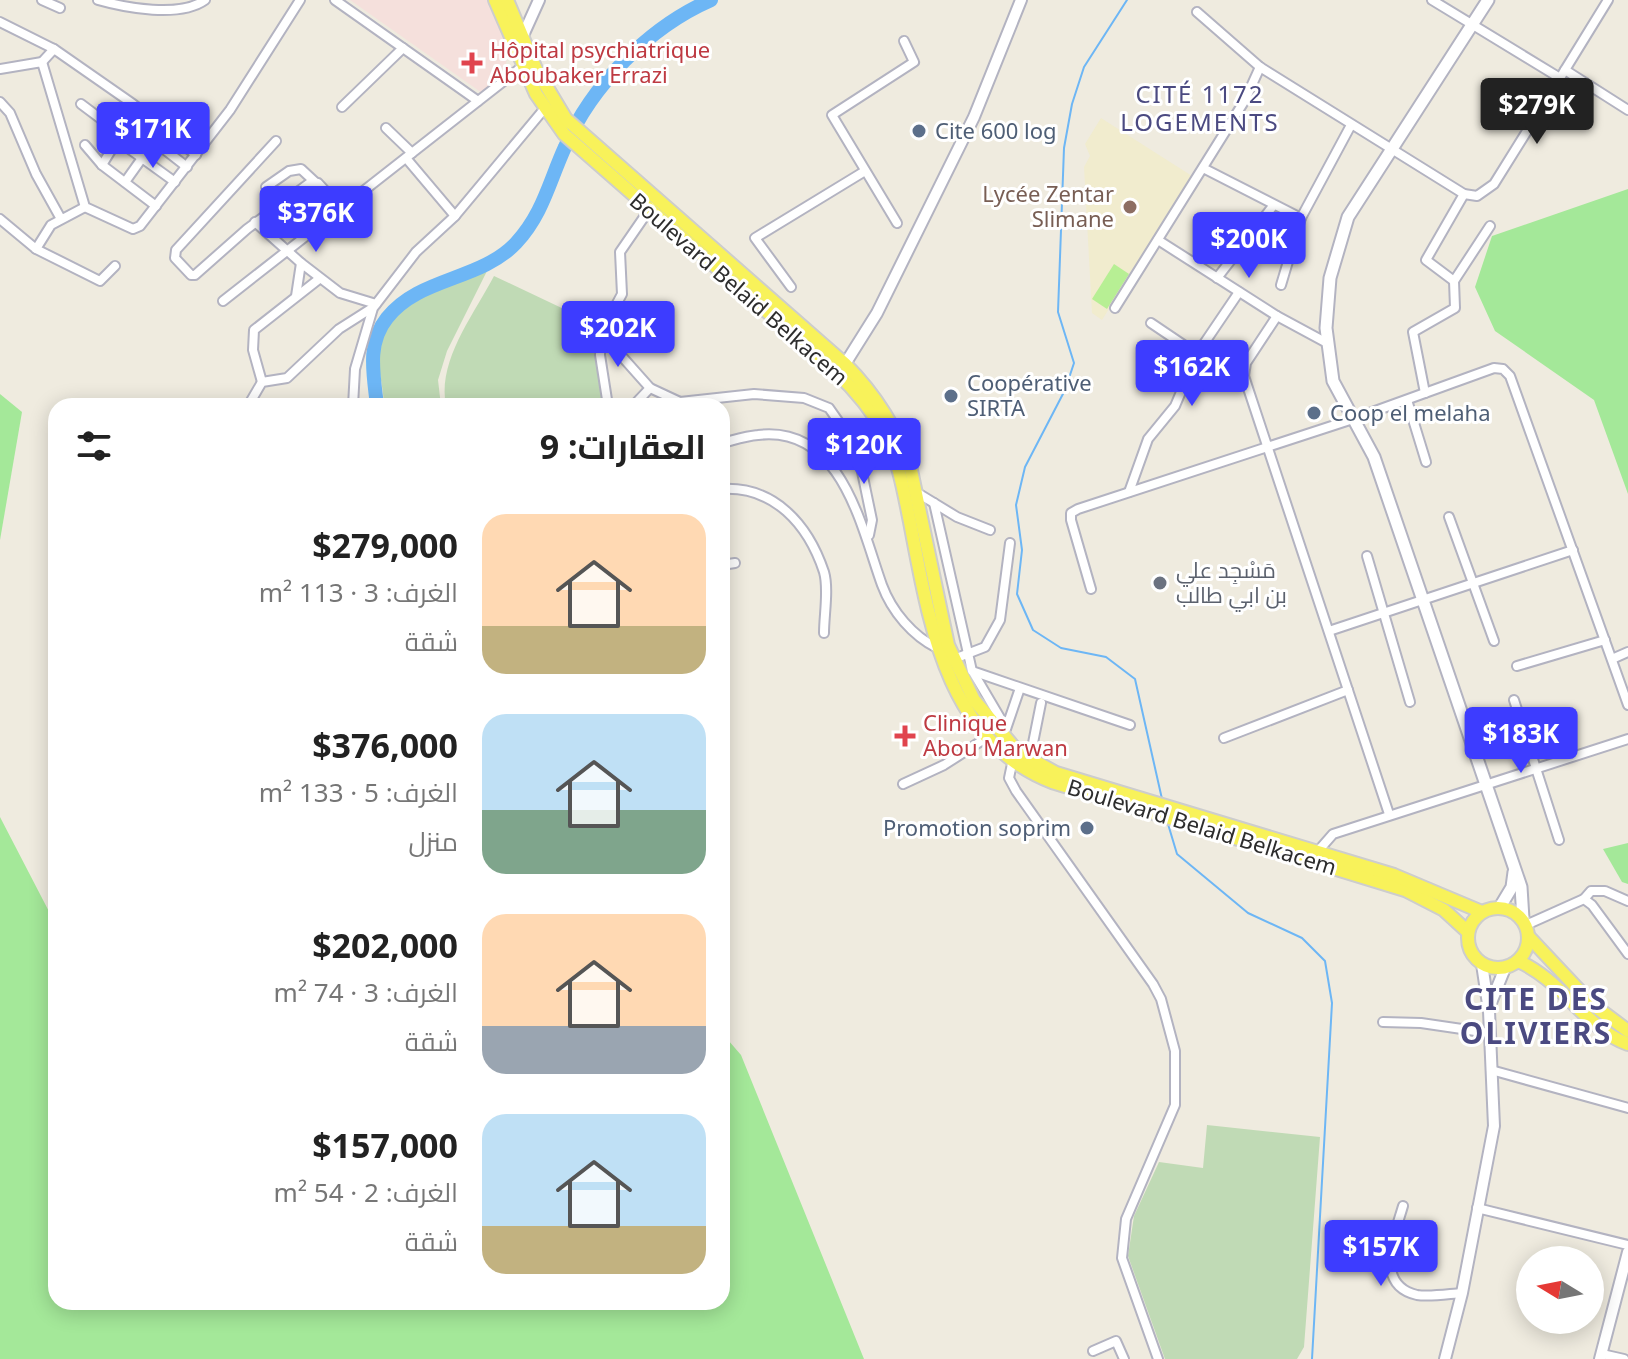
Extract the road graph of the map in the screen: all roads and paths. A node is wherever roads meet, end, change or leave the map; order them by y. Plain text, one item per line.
1 (42, 0) edge
2 (98, 0) edge
3 (205, 0) edge
4 (300, 0) edge
5 (335, 0) edge
6 (495, 0) edge
7 (507, 0) edge
8 (539, 0) edge
9 (1432, 0) edge
10 (1488, 0) edge
11 (1608, 0) edge
12 (1021, 4) edge
13 (60, 8) dead end
14 (1197, 12) dead end
15 (0, 22) edge
16 (1472, 24) junction
17 (904, 41) dead end
18 (519, 43) junction
19 (403, 48) junction
20 (54, 49) junction
21 (42, 62) junction
22 (523, 66) junction
23 (1260, 67) junction
24 (0, 69) edge
25 (1562, 74) junction
26 (478, 101) junction
27 (0, 102) edge
28 (81, 104) dead end
29 (342, 107) dead end
30 (545, 108) junction
31 (1628, 110) edge
32 (1351, 125) junction
33 (386, 128) dead end
34 (570, 135) junction
35 (119, 137) junction
36 (155, 140) junction
37 (276, 141) dead end
38 (85, 145) dead end
39 (1393, 151) junction
40 (196, 155) junction
41 (409, 156) junction
42 (142, 158) junction
43 (102, 165) junction
44 (187, 167) junction
45 (1203, 168) junction
46 (865, 171) junction
47 (125, 182) junction
48 (175, 182) junction
49 (315, 182) junction
50 (266, 187) dead end
51 (1464, 194) junction
52 (652, 205) junction
53 (156, 206) junction
54 (1273, 206) junction
55 (85, 207) junction
56 (341, 208) junction
57 (455, 216) junction
58 (1301, 218) junction
59 (0, 219) edge
60 (61, 219) junction
61 (255, 222) junction
62 (897, 223) dead end
63 (1490, 226) dead end
64 (1158, 240) junction
65 (287, 248) junction
66 (36, 249) junction
67 (301, 263) junction
68 (115, 266) dead end
69 (1217, 278) junction
70 (319, 279) junction
71 (1454, 281) junction
72 (1281, 285) dead end
73 (791, 287) dead end
74 (1239, 292) junction
75 (296, 296) junction
76 (223, 301) dead end
77 (374, 306) junction
78 (1115, 308) dead end
79 (1277, 316) junction
80 (1151, 323) dead end
81 (601, 333) junction
82 (1327, 343) junction
83 (1197, 354) junction
84 (845, 364) junction
85 (262, 382) junction
86 (650, 388) junction
87 (1425, 393) junction
88 (253, 398) edge
89 (351, 398) edge
90 (607, 398) edge
91 (641, 398) edge
92 (671, 398) edge
93 (717, 398) edge
94 (1407, 400) junction
95 (1353, 419) junction
96 (730, 441) edge
97 (1266, 448) junction
98 (1426, 462) dead end
99 (730, 489) edge
100 (915, 492) junction
101 (1129, 492) junction
102 (934, 503) junction
103 (1449, 517) dead end
104 (990, 530) dead end
105 (869, 536) junction
106 (1010, 543) dead end
107 (1573, 550) junction
108 (1367, 556) dead end
109 (735, 563) dead end
110 (730, 564) edge
111 (1473, 584) junction
112 (1091, 589) dead end
113 (1423, 600) junction
114 (1384, 613) junction
115 (1329, 631) junction
116 (824, 633) dead end
117 (1605, 640) junction
118 (1494, 641) dead end
119 (937, 648) junction
120 (1628, 652) edge
121 (970, 655) junction
122 (954, 659) junction
123 (1612, 659) junction
124 (1517, 666) dead end
125 (972, 671) junction
126 (1020, 688) junction
127 (1348, 690) junction
128 (1514, 700) dead end
129 (1410, 702) dead end
130 (1041, 703) dead end
131 (1628, 705) edge
132 (1130, 725) dead end
133 (1004, 732) junction
134 (986, 738) junction
135 (1224, 738) dead end
136 (1628, 739) edge
137 (1014, 757) junction
138 (1028, 765) junction
139 (1536, 767) junction
140 (903, 784) dead end
141 (1486, 786) junction
142 (1389, 814) junction
143 (1178, 815) junction
144 (1559, 840) dead end
145 (1319, 850) junction
146 (1514, 871) junction
147 (1584, 899) junction
148 (1628, 901) edge
149 (1500, 907) junction
150 (1482, 912) junction
151 (1526, 927) junction
152 (1468, 932) junction
153 (1628, 954) edge
154 (1518, 961) junction
155 (1482, 964) junction
156 (1505, 968) junction
157 (1489, 1011) junction
158 (1383, 1022) dead end
159 (1628, 1031) edge
160 (1489, 1033) junction
161 (1628, 1044) edge
162 (1491, 1070) junction
163 (1628, 1108) edge
164 (1403, 1206) dead end
165 (1477, 1208) junction
166 (1628, 1245) edge
167 (1628, 1252) edge
168 (1462, 1293) junction
169 (1093, 1351) dead end
170 (1601, 1356) edge
171 (1124, 1359) edge
172 (1158, 1359) edge
173 (1445, 1359) edge
174 (1624, 1359) edge

1 - 13 street
2 - 3 street
4 - 40 street
5 - 19 street
6 - 18 main road, Boulevard Belaid Belkacem
7 - 18 main road, Boulevard Belaid Belkacem
8 - 18 street
9 - 16 street
10 - 16 main road
11 - 25 street
12 - 84 street
14 - 23 street
15 - 20 street
16 - 25 street
16 - 39 main road
17 - 46 street
18 - 22 main road, Boulevard Belaid Belkacem
18 - 34 main road, Boulevard Belaid Belkacem
19 - 26 street
19 - 29 street
20 - 21 street
20 - 40 street
21 - 24 street
21 - 55 street
22 - 26 street
22 - 30 main road, Boulevard Belaid Belkacem
23 - 32 street
23 - 45 street
25 - 31 street
25 - 51 street
26 - 41 street
27 - 60 street
28 - 35 street
30 - 34 main road, Boulevard Belaid Belkacem
30 - 57 street
32 - 39 street
32 - 58 street
33 - 41 street
34 - 52 main road, Boulevard Belaid Belkacem
35 - 36 street
35 - 42 street
35 - 43 street
36 - 42 street
36 - 44 street
37 - 61 street
38 - 43 street
39 - 51 street
39 - 82 main road
40 - 44 street
41 - 56 street
41 - 57 street
42 - 47 street
42 - 48 street
43 - 47 street
44 - 48 street
45 - 54 street
45 - 64 street
46 - 62 street
46 - 73 street
47 - 53 street
48 - 53 street
49 - 50 street
49 - 56 street
49 - 61 street
51 - 71 street
52 - 81 street
52 - 84 main road, Boulevard Belaid Belkacem
52 - 119 main road, Boulevard Belaid Belkacem
53 - 55 street
54 - 58 street
54 - 69 street
55 - 60 street
56 - 65 street
57 - 77 street
58 - 72 street
59 - 66 street
60 - 66 street
61 - 65 street
63 - 71 street
64 - 69 street
64 - 78 street
65 - 67 street
65 - 76 street
66 - 68 street
67 - 70 street
67 - 75 street
69 - 74 street
70 - 75 street
70 - 77 street
71 - 87 street
74 - 79 street
74 - 83 street
75 - 85 street
77 - 85 street
77 - 89 street
79 - 82 street
79 - 97 street
80 - 83 street
81 - 86 street
81 - 90 street
82 - 95 main road
83 - 101 street
84 - 100 main road, Boulevard Belaid Belkacem
85 - 88 street
86 - 91 street
86 - 92 street
87 - 94 street
87 - 107 street
93 - 105 street
94 - 95 street
94 - 98 street
95 - 97 street
95 - 113 main road
96 - 105 street
97 - 101 street
97 - 115 street
99 - 116 street
100 - 102 street
100 - 122 main road, Boulevard Belaid Belkacem
101 - 112 street
102 - 104 street
102 - 121 street
103 - 111 street
105 - 119 street
106 - 121 street
107 - 111 street
107 - 117 street
108 - 114 street
109 - 110 street
111 - 113 street
111 - 118 street
113 - 114 street
113 - 141 main road
114 - 115 street
114 - 129 street
115 - 127 street
117 - 123 street
117 - 124 street
119 - 134 main road, Boulevard Belaid Belkacem
120 - 123 street
121 - 122 street
121 - 125 street
122 - 133 main road, Boulevard Belaid Belkacem
123 - 131 street
125 - 126 street
125 - 133 street
126 - 132 street
126 - 133 street
127 - 135 street
127 - 142 street
128 - 139 street
130 - 138 street
133 - 137 main road, Boulevard Belaid Belkacem
134 - 137 main road, Boulevard Belaid Belkacem
134 - 140 street
136 - 139 street
137 - 138 main road, Boulevard Belaid Belkacem
137 - 172 street
138 - 143 main road, Boulevard Belaid Belkacem
139 - 141 street
139 - 144 street
141 - 142 street
141 - 146 main road
142 - 145 street
143 - 145 main road, Boulevard Belaid Belkacem
143 - 152 main road, Boulevard Belaid Belkacem
145 - 150 main road, Boulevard Belaid Belkacem
146 - 149 main road
146 - 151 main road
147 - 148 street
147 - 151 street
147 - 153 street
149 - 150 main road
149 - 151 main road
150 - 152 main road
151 - 154 main road
151 - 159 main road
152 - 155 main road
154 - 156 main road
154 - 161 main road
155 - 156 main road
155 - 157 street
156 - 157 street
157 - 160 street
158 - 160 street
160 - 162 street
162 - 163 street
162 - 165 street
164 - 168 street
165 - 166 street
165 - 168 street
167 - 170 street
168 - 173 street
169 - 171 street
170 - 174 street

